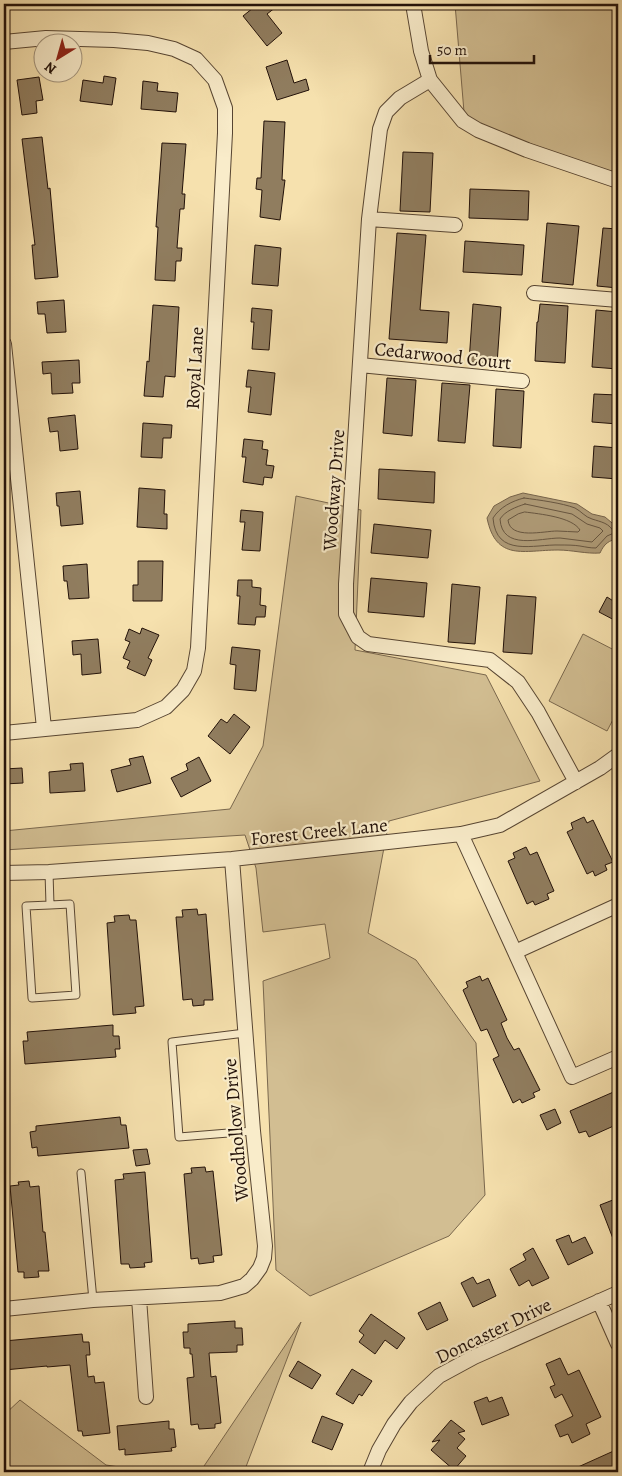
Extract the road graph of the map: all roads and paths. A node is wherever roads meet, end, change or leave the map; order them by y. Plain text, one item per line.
1 (413, 4) edge
2 (4, 42) edge
3 (430, 80) junction
4 (618, 181) edge
5 (369, 219) junction
6 (455, 225) dead end
7 (534, 293) dead end
8 (618, 300) edge
9 (4, 344) edge
10 (360, 365) junction
11 (522, 381) dead end
12 (44, 728) junction
13 (4, 733) edge
14 (618, 755) edge
15 (576, 782) junction
16 (461, 834) junction
17 (232, 859) junction
18 (49, 872) junction
19 (4, 873) edge
20 (50, 905) junction
21 (618, 910) edge
22 (515, 952) junction
23 (245, 1033) junction
24 (618, 1057) edge
25 (253, 1130) junction
26 (81, 1173) dead end
27 (618, 1293) edge
28 (139, 1298) junction
29 (93, 1300) junction
30 (599, 1301) junction
31 (4, 1309) edge
32 (618, 1344) edge
33 (146, 1397) dead end
34 (370, 1472) edge

1 - 3 street
2 - 12 street, Royal Lane
3 - 4 street
3 - 5 street, Woodway Drive
5 - 6 street
5 - 10 street, Woodway Drive
7 - 8 street
9 - 12 street
10 - 11 street, Cedarwood Court
10 - 15 street, Woodway Drive
12 - 13 street, Royal Lane
14 - 15 street, Forest Creek Lane
15 - 16 street, Forest Creek Lane
16 - 17 street, Forest Creek Lane
16 - 22 street
17 - 18 street, Forest Creek Lane
17 - 23 street, Woodhollow Drive
18 - 19 street, Forest Creek Lane
18 - 20 lane
20 - 20 lane
21 - 22 street
22 - 24 street
23 - 25 street, Woodhollow Drive
23 - 25 lane
25 - 28 street, Woodhollow Drive
26 - 29 lane
27 - 30 street, Doncaster Drive
28 - 29 street, Woodhollow Drive
28 - 33 street
29 - 31 street, Woodhollow Drive
30 - 32 street
30 - 34 street, Doncaster Drive

